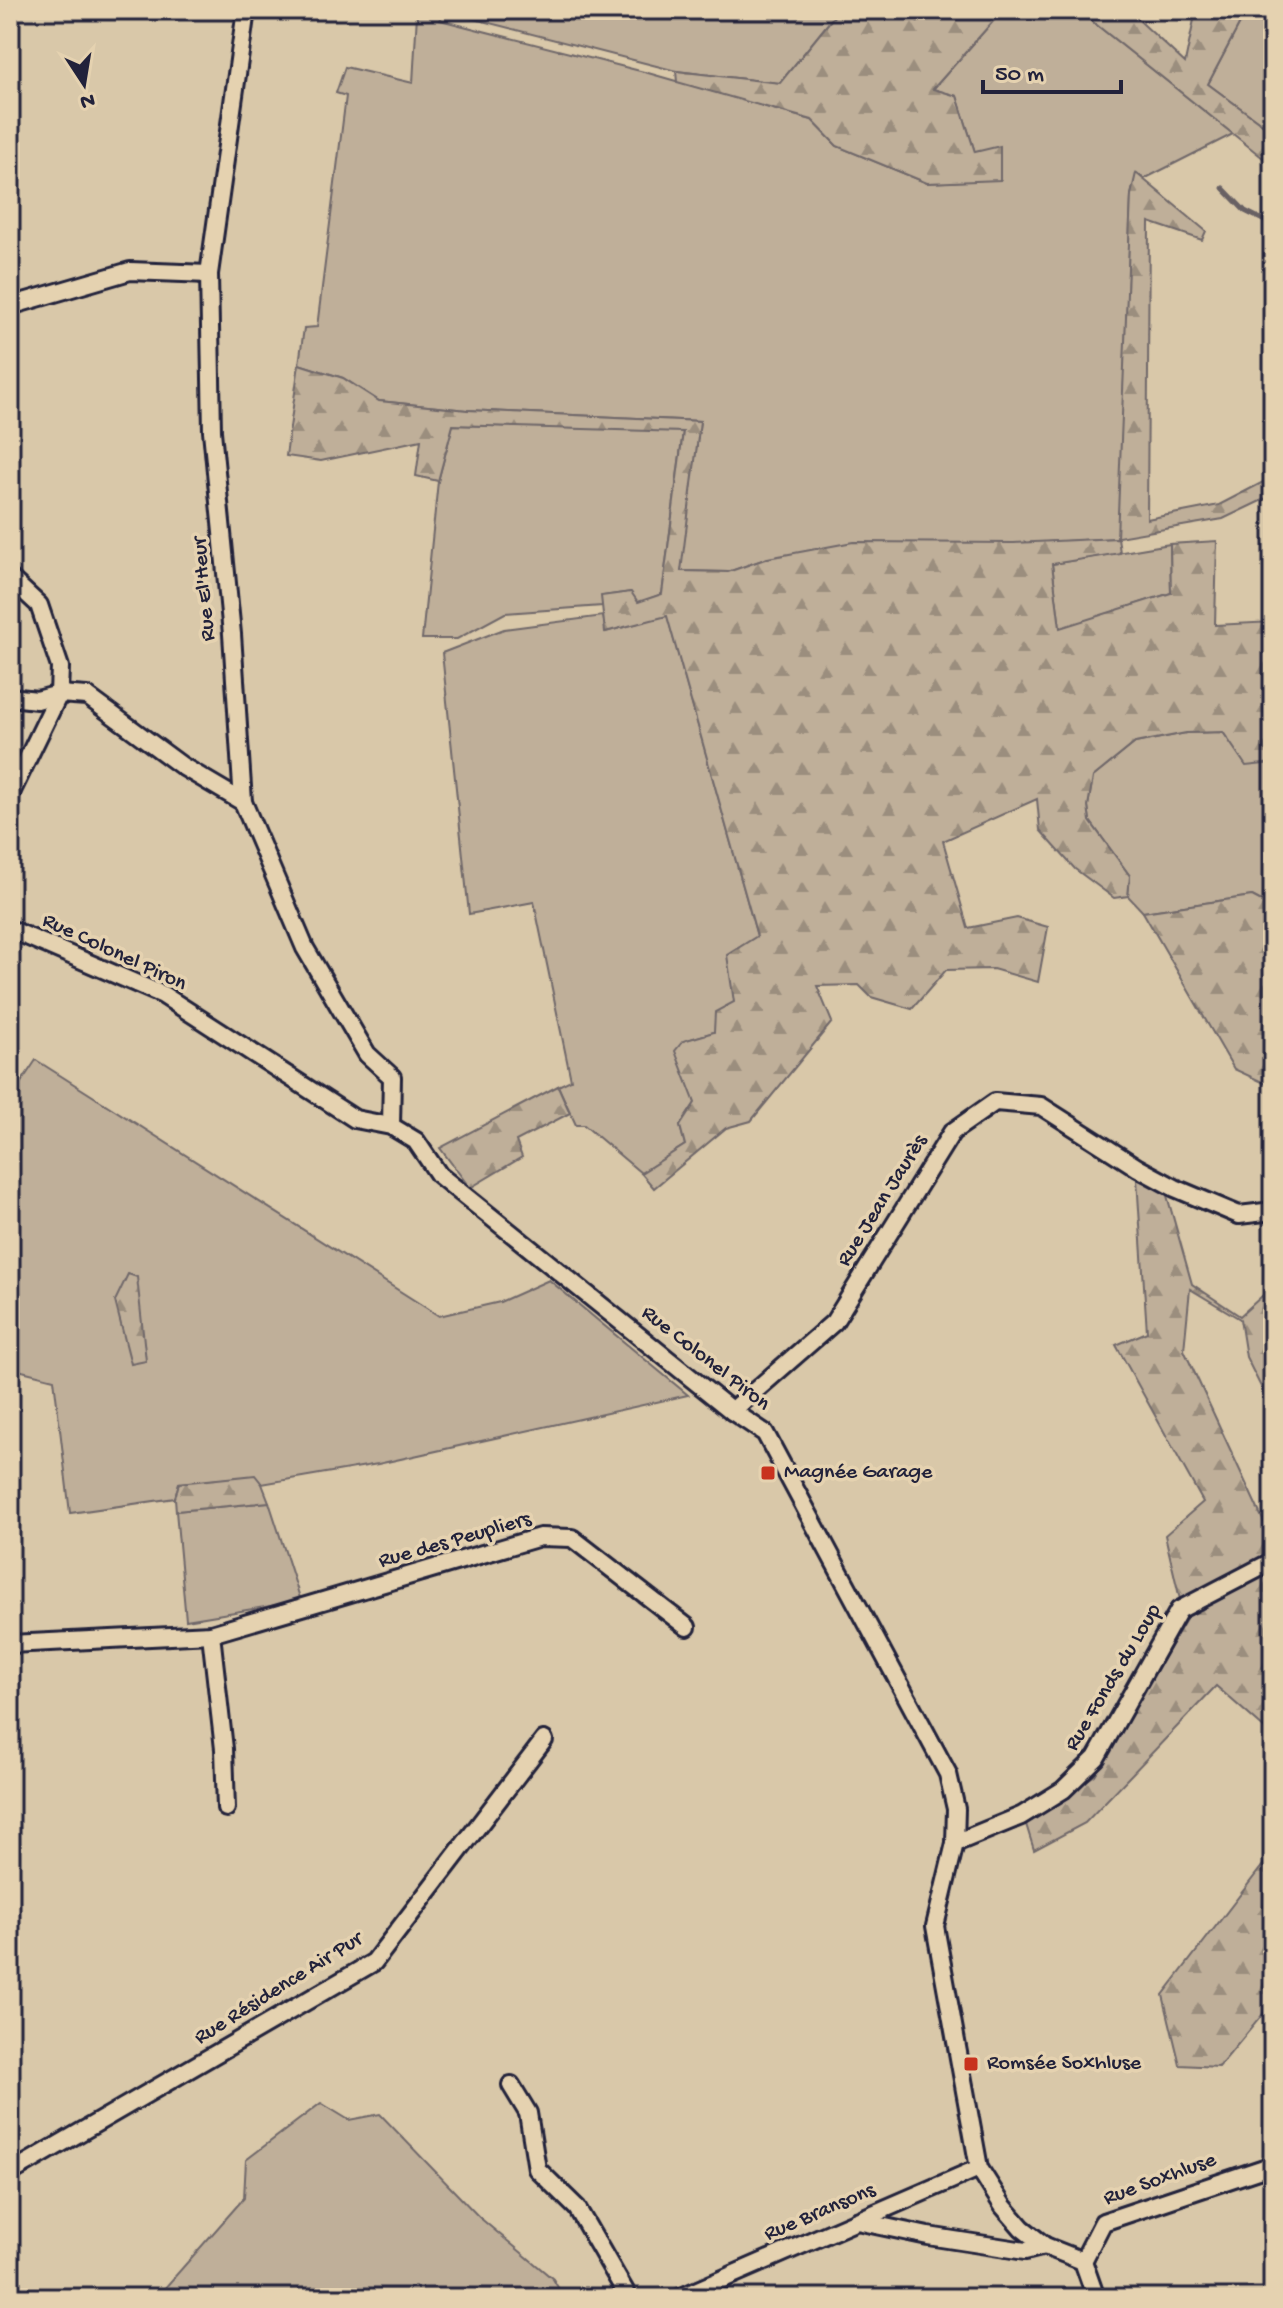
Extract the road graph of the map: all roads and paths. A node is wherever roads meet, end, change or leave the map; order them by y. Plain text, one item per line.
1 (246, 10) edge
2 (209, 274) junction
3 (10, 306) edge
4 (10, 578) edge
5 (59, 694) junction
6 (10, 697) edge
7 (10, 795) edge
8 (243, 802) junction
9 (10, 929) edge
10 (391, 1126) junction
11 (1273, 1211) edge
12 (732, 1411) junction
13 (1273, 1561) edge
14 (687, 1627) dead end
15 (211, 1634) junction
16 (10, 1644) edge
17 (544, 1740) dead end
18 (226, 1808) dead end
19 (955, 1843) junction
20 (511, 2085) dead end
21 (1273, 2165) edge
22 (979, 2168) junction
23 (10, 2173) edge
24 (857, 2221) junction
25 (1045, 2246) junction
26 (1083, 2261) junction
27 (629, 2298) edge
28 (679, 2298) edge
29 (1096, 2298) edge

1 - 2 street, Rue El'Heur
2 - 3 street
2 - 8 street, Rue El'Heur
4 - 5 street
5 - 6 street
5 - 7 street
5 - 8 street
8 - 10 street, Rue El'Heur
9 - 10 street, Rue Colonel Piron
10 - 12 street, Rue Colonel Piron
11 - 12 street, Rue Jean Jaurès
12 - 19 street, Rue Colonel Piron
13 - 19 street, Rue Fonds du Loup
14 - 15 street, Rue des Peupliers
15 - 16 street, Rue des Peupliers
15 - 18 street
17 - 23 street, Rue Résidence Air Pur
19 - 22 street, Rue Colonel Piron
20 - 27 street
21 - 26 street, Rue Soxhluse
22 - 24 street, Rue Bransons
22 - 25 street, Rue Colonel Piron
24 - 25 street
24 - 28 street, Rue Bransons
25 - 26 street, Rue Colonel Piron
26 - 29 street

